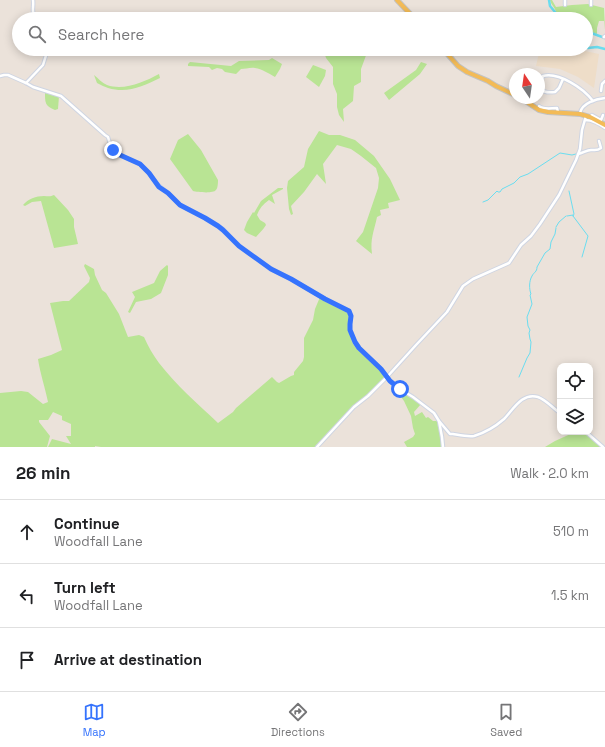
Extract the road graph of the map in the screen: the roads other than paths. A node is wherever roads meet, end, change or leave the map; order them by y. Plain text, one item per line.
1 (33, 0) edge
2 (397, 0) edge
3 (591, 0) edge
4 (591, 4) dead end
5 (33, 12) edge
6 (408, 12) edge
7 (46, 56) edge
8 (449, 56) edge
9 (0, 76) edge
10 (563, 79) junction
11 (605, 81) edge
12 (26, 83) junction
13 (602, 91) dead end
14 (509, 92) edge
15 (605, 98) edge
16 (593, 101) junction
17 (530, 104) edge
18 (539, 106) dead end
19 (558, 112) junction
20 (580, 114) junction
21 (603, 115) dead end
22 (587, 118) junction
23 (602, 124) edge
24 (605, 128) edge
25 (599, 141) dead end
26 (578, 154) junction
27 (387, 377) junction
28 (557, 411) edge
29 (439, 421) junction
30 (589, 435) edge
31 (317, 447) edge
32 (443, 447) edge
33 (603, 447) edge

1 - 5 street
2 - 6 main road
3 - 4 street
7 - 12 street
8 - 14 main road
9 - 12 street
10 - 10 street
10 - 16 street
11 - 13 street
12 - 27 street
15 - 16 street
16 - 20 street
17 - 19 main road
18 - 19 street
19 - 20 main road
20 - 22 main road
21 - 22 street
22 - 23 main road
22 - 26 street
23 - 24 street
25 - 26 street
26 - 27 street
27 - 29 street
27 - 31 street
28 - 29 street
29 - 32 street
30 - 33 street

